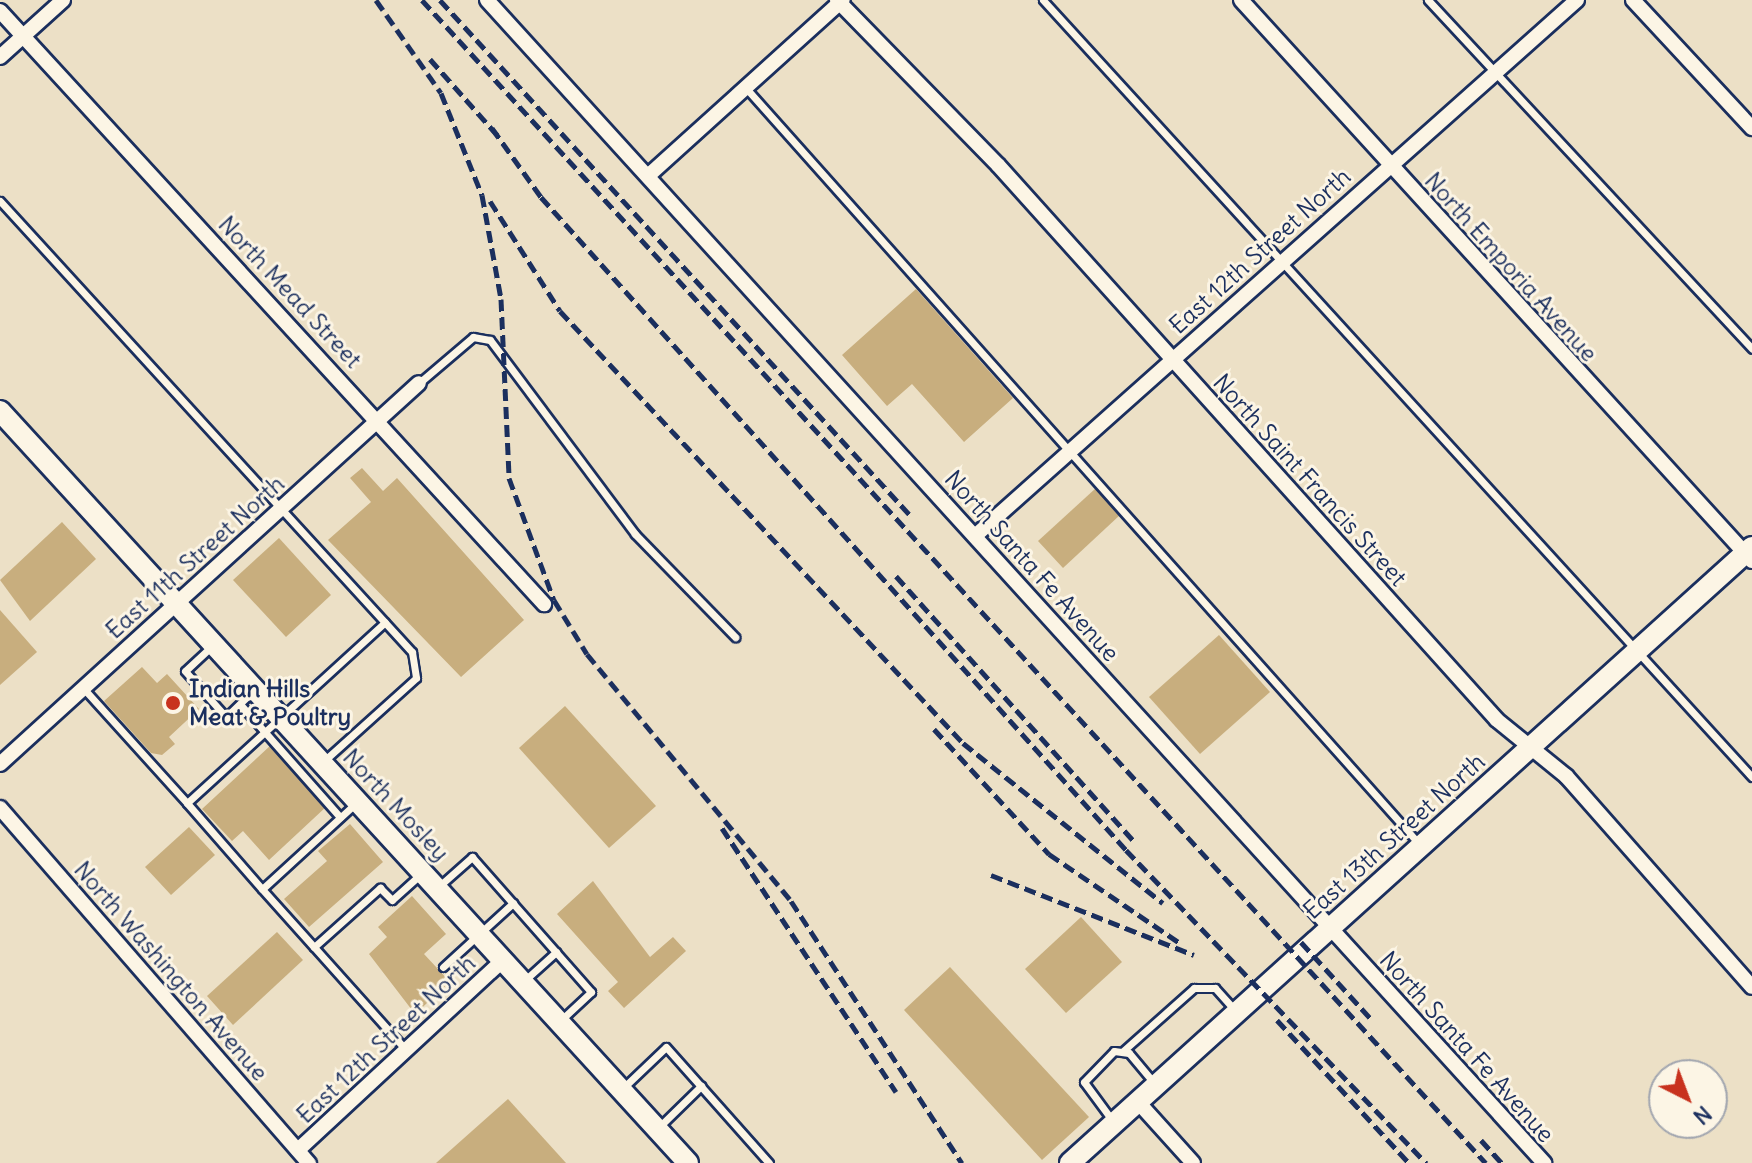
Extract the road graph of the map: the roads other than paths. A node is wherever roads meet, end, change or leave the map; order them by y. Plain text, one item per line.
1 (63, 0) edge
2 (487, 0) edge
3 (1043, 0) edge
4 (1241, 0) edge
5 (1428, 0) edge
6 (1577, 0) edge
7 (1633, 0) edge
8 (840, 1) edge
9 (0, 11) edge
10 (22, 36) junction
11 (0, 57) edge
12 (1494, 73) junction
13 (745, 87) junction
14 (1752, 128) edge
15 (1389, 165) junction
16 (649, 175) junction
17 (0, 201) edge
18 (1281, 262) junction
19 (1752, 349) edge
20 (1172, 359) junction
21 (419, 383) joint
22 (0, 411) edge
23 (378, 419) junction
24 (1069, 451) junction
25 (283, 507) junction
26 (975, 536) junction
27 (1749, 554) edge
28 (176, 604) junction
29 (544, 604) dead end
30 (385, 622) junction
31 (735, 637) dead end
32 (213, 645) junction
33 (1640, 649) junction
34 (83, 688) junction
35 (255, 690) junction
36 (240, 704) junction
37 (272, 724) junction
38 (1531, 747) junction
39 (0, 764) edge
40 (327, 769) junction
41 (1752, 777) edge
42 (316, 789) junction
43 (357, 801) junction
44 (187, 803) junction
45 (0, 808) edge
46 (340, 817) junction
47 (1421, 846) junction
48 (422, 872) junction
49 (437, 888) junction
50 (262, 889) junction
51 (513, 903) junction
52 (1329, 929) junction
53 (479, 934) junction
54 (314, 947) junction
55 (556, 952) junction
56 (503, 960) junction
57 (443, 967) dead end
58 (523, 982) junction
59 (1752, 987) edge
60 (1238, 1013) junction
61 (559, 1021) junction
62 (406, 1050) junction
63 (1123, 1051) junction
64 (1156, 1085) junction
65 (701, 1086) junction
66 (622, 1089) junction
67 (1138, 1102) junction
68 (1115, 1123) junction
69 (657, 1128) junction
70 (305, 1159) edge
71 (688, 1163) edge
72 (769, 1163) edge
73 (1070, 1163) edge
74 (1193, 1163) edge
75 (1544, 1163) edge

1 - 10 street
2 - 16 street, North Santa Fe Avenue
3 - 18 lane
4 - 15 street, North Emporia Avenue
5 - 12 lane
6 - 12 street, East 12th Street North
7 - 14 street
8 - 13 street
8 - 20 street, North Saint Francis Street
9 - 10 street, North Mead Street
10 - 11 street
10 - 23 street, North Mead Street
12 - 15 street, East 12th Street North
12 - 19 lane
13 - 16 street
13 - 24 lane
15 - 18 street, East 12th Street North
15 - 27 street, North Emporia Avenue
16 - 26 street, North Santa Fe Avenue
17 - 25 lane
18 - 20 street, East 12th Street North
18 - 33 lane
20 - 24 street, East 12th Street North
20 - 38 street, North Saint Francis Street
21 - 23 street, East 11th Street North
21 - 31 lane
22 - 28 street, North Mosley
23 - 25 street, East 11th Street North
23 - 29 street, North Mead Street
24 - 26 street, East 12th Street North
24 - 47 lane
25 - 28 street, East 11th Street North
25 - 30 lane
26 - 52 street, North Santa Fe Avenue
27 - 33 street, East 13th Street North
28 - 32 street, North Mosley
28 - 34 street, East 11th Street North
30 - 37 lane
30 - 40 lane
32 - 35 street, North Mosley
32 - 36 lane
33 - 38 street, East 13th Street North
33 - 41 lane
34 - 39 street, East 11th Street North
34 - 44 lane
35 - 36 lane
35 - 37 street, North Mosley
36 - 37 lane
37 - 40 street, North Mosley
37 - 42 lane
37 - 44 lane
38 - 47 street, East 13th Street North
38 - 59 street, North Saint Francis Street
40 - 42 lane
40 - 43 street, North Mosley
42 - 46 lane
43 - 46 lane
43 - 48 street, North Mosley
44 - 50 lane
45 - 70 street, North Washington Avenue
46 - 50 lane
47 - 52 street, East 13th Street North
48 - 49 street, North Mosley
48 - 54 lane
49 - 51 lane
49 - 53 street, North Mosley
50 - 54 lane
51 - 53 lane
51 - 55 lane
52 - 60 street, East 13th Street North
52 - 75 street, North Santa Fe Avenue
53 - 56 street, North Mosley
53 - 57 lane
54 - 62 lane
55 - 58 lane
55 - 61 lane
56 - 58 street, North Mosley
56 - 62 street, East 12th Street North
58 - 61 street, North Mosley
60 - 63 lane
60 - 64 street, East 13th Street North
61 - 66 street, North Mosley
62 - 70 street, East 12th Street North
63 - 64 lane
63 - 68 lane
64 - 67 street, East 13th Street North
65 - 66 lane
65 - 69 lane
65 - 72 lane
66 - 69 street, North Mosley
67 - 68 street, East 13th Street North
67 - 74 street
68 - 73 street, East 13th Street North
69 - 71 street, North Mosley

